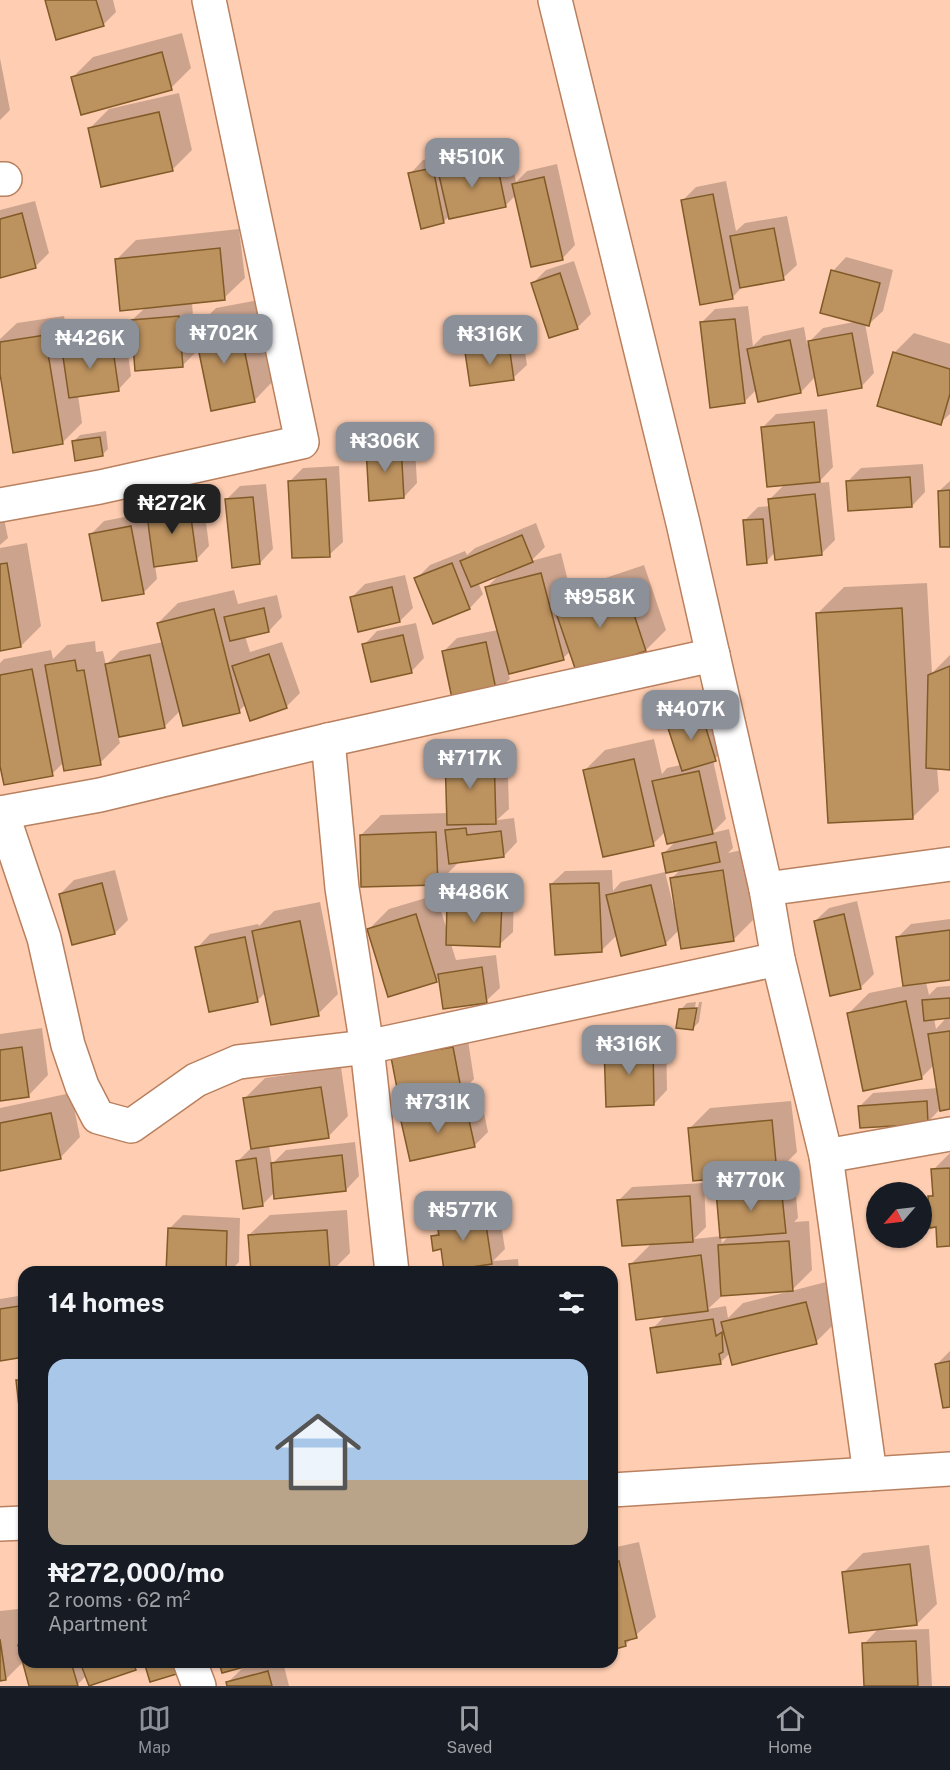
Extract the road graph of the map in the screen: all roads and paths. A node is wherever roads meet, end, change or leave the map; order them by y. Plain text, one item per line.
1 (209, 0) edge
2 (555, 0) edge
3 (0, 505) edge
4 (713, 656) junction
5 (328, 740) junction
6 (1, 813) edge
7 (950, 864) edge
8 (766, 889) junction
9 (778, 959) junction
10 (367, 1047) junction
11 (950, 1134) edge
12 (826, 1156) junction
13 (391, 1266) edge
14 (950, 1469) edge
15 (870, 1474) junction
16 (618, 1490) edge
17 (18, 1523) edge
18 (0, 1524) edge
19 (192, 1668) edge
20 (199, 1686) edge

1 - 3 street
2 - 4 street
4 - 5 street
4 - 8 street
5 - 6 street
5 - 10 street
6 - 10 street
7 - 8 street
8 - 9 street
9 - 10 street
9 - 12 street
10 - 13 street
11 - 12 street
12 - 15 street
14 - 15 street
15 - 16 street
17 - 18 street
19 - 20 street

